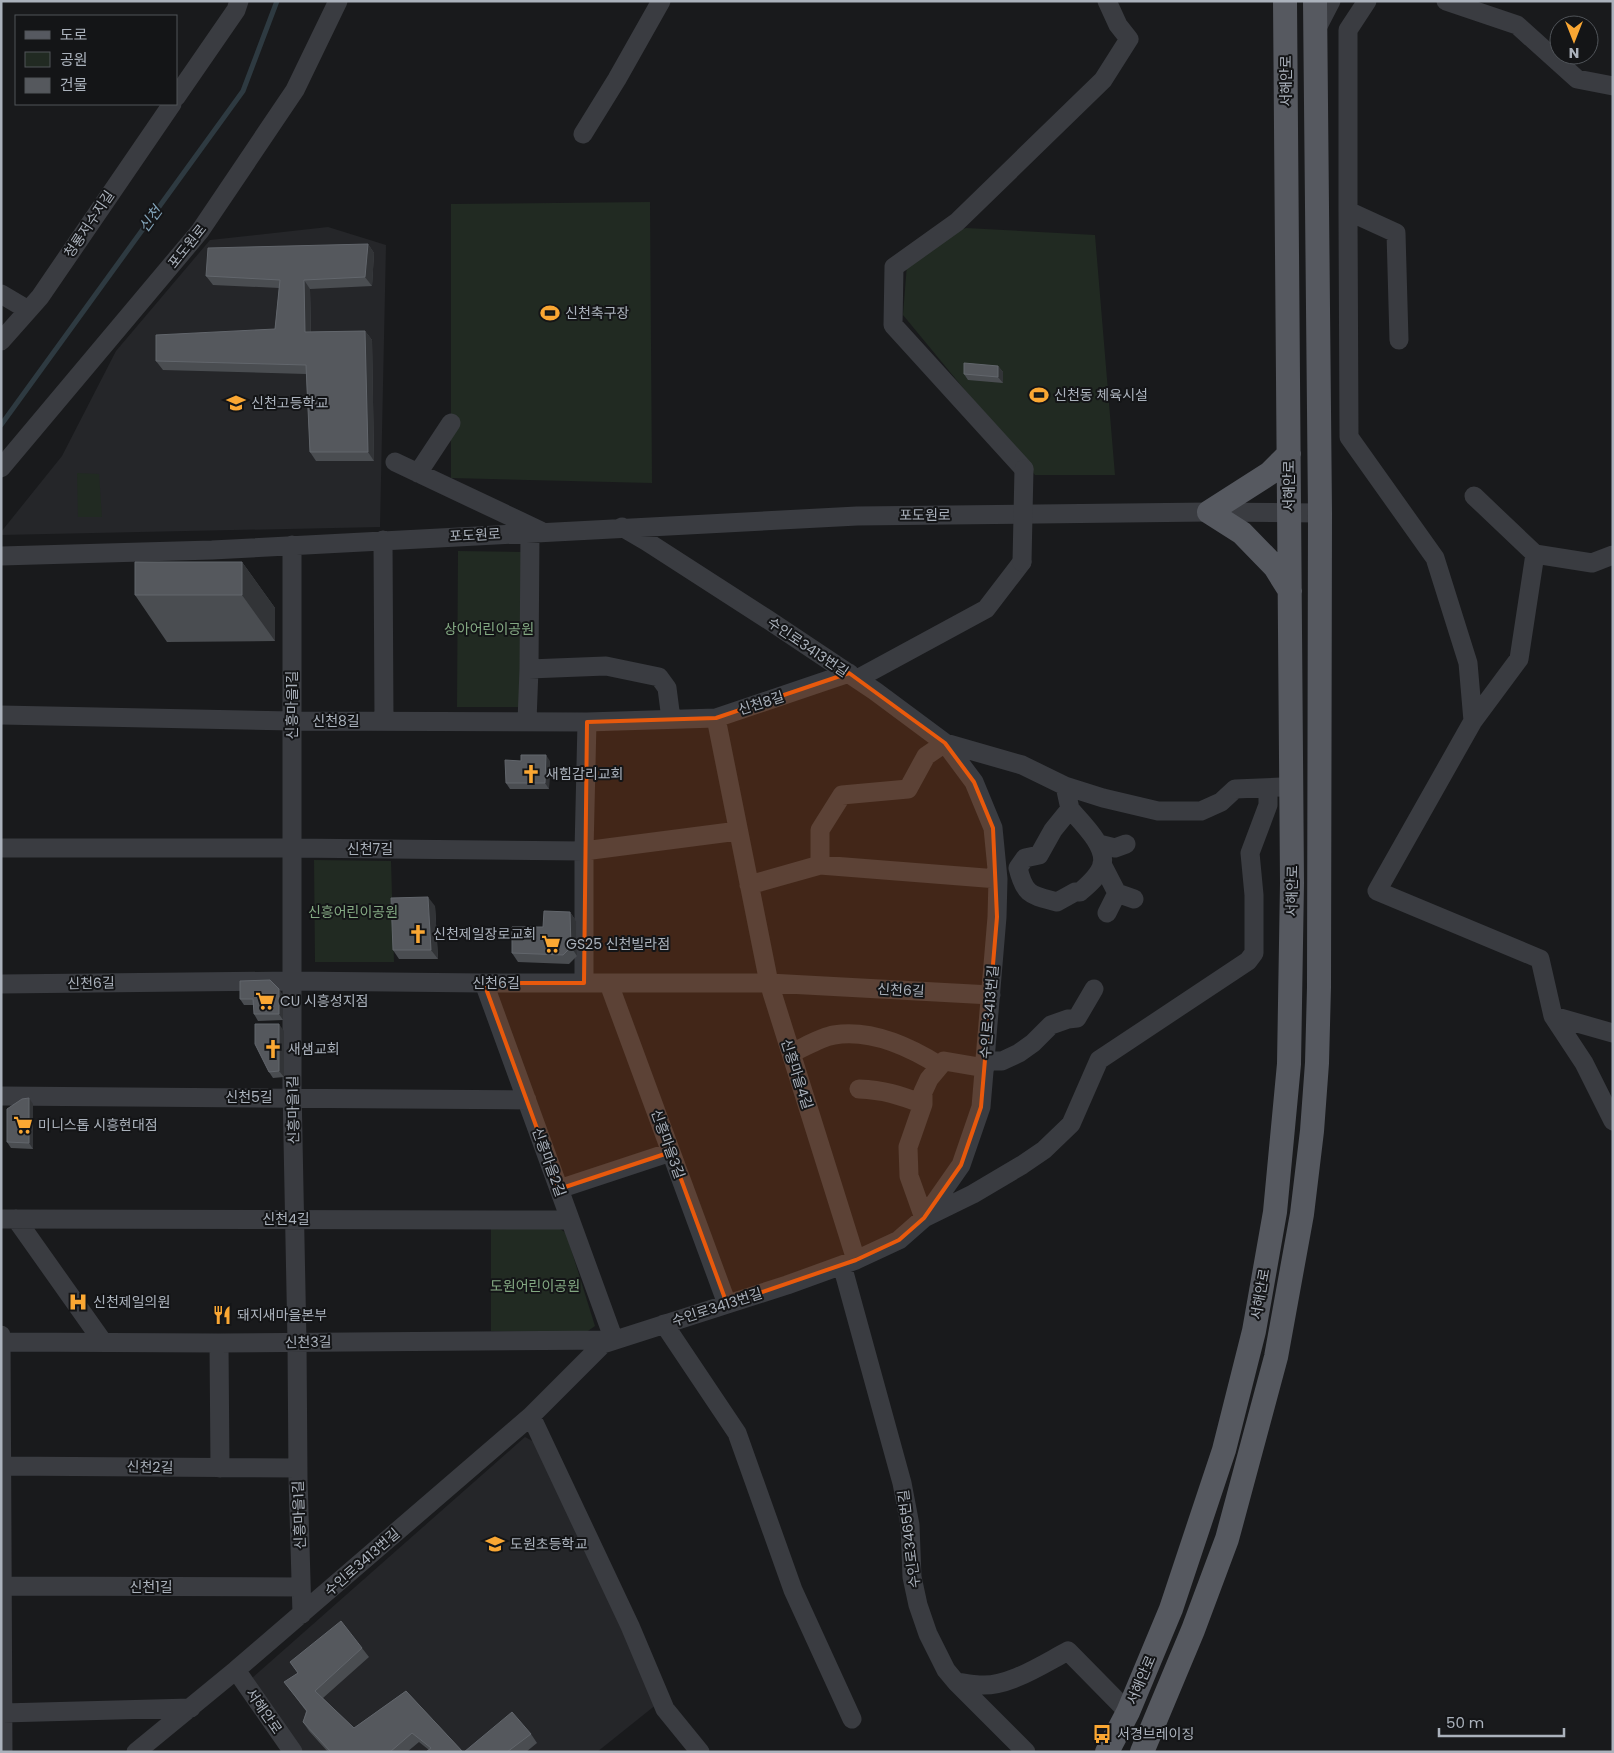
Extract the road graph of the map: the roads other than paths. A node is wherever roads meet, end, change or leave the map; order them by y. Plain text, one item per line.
1 (239, 1) edge
2 (338, 1) edge
3 (661, 1) edge
4 (1107, 1) edge
5 (1285, 1) edge
6 (1314, 1) edge
7 (1331, 1) edge
8 (1367, 1) edge
9 (1446, 1) edge
10 (1315, 32) junction
11 (1613, 86) edge
12 (178, 94) edge
13 (171, 105) edge
14 (583, 134) dead end
15 (1348, 211) junction
16 (1, 294) edge
17 (28, 310) junction
18 (1399, 340) dead end
19 (1, 341) edge
20 (451, 423) dead end
21 (1289, 454) junction
22 (395, 462) dead end
23 (1, 468) edge
24 (418, 473) junction
25 (1474, 496) dead end
26 (1209, 512) junction
27 (1289, 513) junction
28 (1320, 513) junction
29 (622, 527) junction
30 (536, 532) junction
31 (383, 540) junction
32 (292, 545) junction
33 (1535, 554) junction
34 (1613, 555) edge
35 (1, 556) edge
36 (1290, 591) junction
37 (529, 670) junction
38 (853, 676) junction
39 (1, 716) edge
40 (716, 718) junction
41 (671, 719) junction
42 (292, 721) junction
43 (384, 721) junction
44 (527, 721) junction
45 (1473, 721) junction
46 (587, 722) junction
47 (945, 742) junction
48 (1065, 786) junction
49 (1292, 787) junction
50 (1268, 788) junction
51 (1070, 810) junction
52 (738, 831) junction
53 (1099, 844) junction
54 (1126, 844) dead end
55 (1, 848) edge
56 (292, 848) junction
57 (584, 850) junction
58 (1102, 864) junction
59 (820, 865) junction
60 (998, 879) junction
61 (749, 885) junction
62 (1107, 913) dead end
63 (292, 980) junction
64 (484, 983) junction
65 (584, 983) junction
66 (769, 983) junction
67 (1, 984) edge
68 (609, 984) junction
69 (1094, 989) dead end
70 (990, 995) junction
71 (1553, 1016) junction
72 (1613, 1033) edge
73 (791, 1053) junction
74 (985, 1065) junction
75 (940, 1066) junction
76 (859, 1089) dead end
77 (1, 1096) edge
78 (292, 1098) junction
79 (527, 1100) junction
80 (923, 1104) junction
81 (1613, 1121) edge
82 (671, 1152) junction
83 (559, 1189) junction
84 (9, 1218) edge
85 (295, 1218) junction
86 (924, 1218) junction
87 (570, 1220) junction
88 (849, 1263) junction
89 (727, 1304) junction
90 (664, 1324) junction
91 (1, 1335) edge
92 (614, 1340) junction
93 (1, 1342) edge
94 (102, 1342) junction
95 (297, 1342) junction
96 (219, 1343) junction
97 (531, 1416) junction
98 (2, 1466) edge
99 (220, 1468) junction
100 (298, 1468) junction
101 (2, 1586) edge
102 (301, 1587) junction
103 (302, 1614) junction
104 (236, 1670) junction
105 (956, 1682) junction
106 (191, 1708) junction
107 (1128, 1712) junction
108 (3, 1714) junction
109 (852, 1719) dead end
110 (3, 1752) edge
111 (136, 1752) edge
112 (293, 1752) edge
113 (700, 1752) edge
114 (1026, 1752) edge
115 (1107, 1752) edge
116 (1142, 1752) edge

1 - 12 street
2 - 23 street, 포도원로
3 - 14 street
4 - 38 street, 신천8길, bridge
5 - 21 main road, 서해안로
6 - 10 main road, 서해안로
7 - 10 street
8 - 15 street
9 - 11 street
10 - 28 main road, 서해안로
13 - 17 street, 청룡저수지길
15 - 18 street
15 - 45 street
16 - 17 street
17 - 19 street, 청룡저수지길
20 - 24 street
21 - 26 main road
21 - 27 main road, 서해안로
22 - 24 street
24 - 30 street
25 - 33 street
26 - 27 street, 포도원로
26 - 29 street, 포도원로
26 - 36 main road
27 - 28 street, 포도원로
27 - 36 main road, 서해안로
28 - 116 main road, 서해안로
29 - 30 street, 포도원로
29 - 38 street, 수인로3413번길
30 - 31 street, 포도원로
30 - 37 street
31 - 32 street, 포도원로
31 - 43 street
32 - 35 street, 포도원로
32 - 42 street, 신흥마을1길
33 - 34 street
33 - 45 street
36 - 49 main road, 서해안로
37 - 41 street
37 - 44 street
38 - 40 street, 신천8길
38 - 47 street, 수인로3413번길
39 - 42 street, 신천8길
40 - 41 street, 신천8길
40 - 52 street, 신흥마을4길
41 - 46 street, 신천8길
42 - 43 street, 신천8길
42 - 56 street, 신흥마을1길
43 - 44 street, 신천8길
44 - 46 street, 신천8길
45 - 71 street
46 - 57 street
47 - 48 street
47 - 59 street
47 - 60 street, 수인로3413번길
48 - 50 street
48 - 51 street
49 - 50 street
49 - 107 main road, 서해안로
50 - 86 street
51 - 53 street
51 - 58 street
52 - 57 street, 신천7길
52 - 61 street, 신흥마을4길
53 - 54 street
53 - 58 street
55 - 56 street, 신천7길
56 - 57 street, 신천7길
56 - 63 street, 신흥마을1길
57 - 65 street
58 - 62 street
59 - 60 street
59 - 61 street
60 - 70 street, 수인로3413번길
61 - 66 street, 신흥마을4길
63 - 64 street, 신천6길
63 - 67 street, 신천6길
63 - 78 street, 신흥마을1길
64 - 65 street, 신천6길
64 - 79 street, 신흥마을2길
65 - 68 street, 신천6길
66 - 68 street, 신천6길
66 - 70 street, 신천6길
66 - 73 street, 신흥마을4길
68 - 82 street, 신흥마을3길
69 - 74 street
70 - 74 street, 수인로3413번길
71 - 72 street
71 - 81 street
73 - 75 street
73 - 88 street, 신흥마을4길
74 - 75 street
74 - 86 street, 수인로3413번길
75 - 80 street
76 - 80 street
77 - 78 street, 신천5길
78 - 79 street, 신천5길
78 - 85 street, 신흥마을1길
79 - 83 street, 신흥마을2길
80 - 86 street
82 - 83 street
82 - 89 street, 신흥마을3길
83 - 87 street, 신흥마을2길
84 - 85 street, 신천4길
84 - 94 street
85 - 87 street, 신천4길
85 - 95 street, 신흥마을1길
86 - 88 street, 수인로3413번길
87 - 92 street, 신흥마을2길
88 - 89 street, 수인로3413번길
88 - 105 street, 수인로3465번길
89 - 90 street, 수인로3413번길
90 - 92 street, 수인로3413번길
90 - 109 street
91 - 93 street
92 - 95 street, 신천3길
92 - 97 street, 수인로3413번길
93 - 94 street, 신천3길
93 - 98 street
94 - 96 street, 신천3길
95 - 96 street, 신천3길
95 - 100 street, 신흥마을1길
96 - 99 street
97 - 103 street, 수인로3413번길
97 - 113 street
98 - 99 street, 신천2길
98 - 101 street
99 - 100 street, 신천2길
100 - 102 street, 신흥마을1길
101 - 102 street, 신천1길
101 - 108 street
102 - 103 street, 신흥마을1길
103 - 104 street, 수인로3413번길
104 - 106 street, 수인로3413번길
104 - 112 street, 서해안로
105 - 107 street
105 - 114 street, 수인로3465번길
106 - 108 street
106 - 111 street, 수인로3413번길
107 - 115 main road, 서해안로
108 - 110 street

